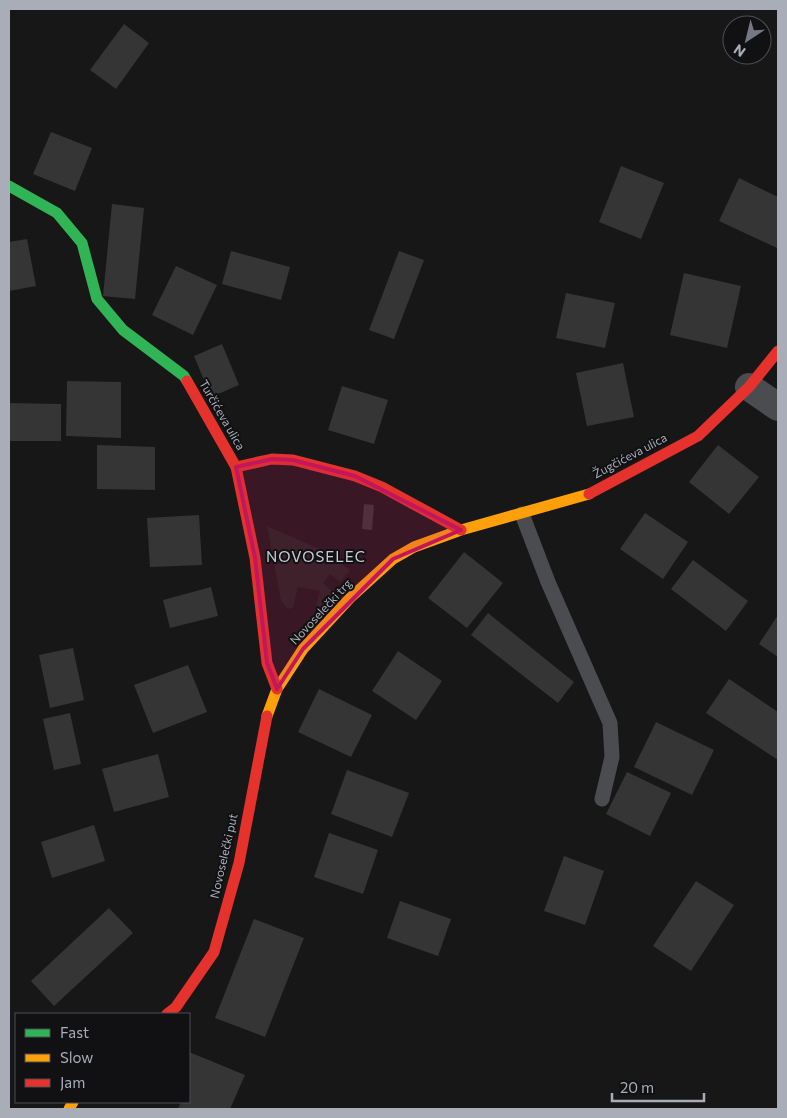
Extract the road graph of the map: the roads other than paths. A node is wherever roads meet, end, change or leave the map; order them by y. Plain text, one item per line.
1 (9, 186) edge
2 (778, 351) edge
3 (749, 387) junction
4 (778, 407) edge
5 (236, 467) junction
6 (522, 514) junction
7 (461, 530) junction
8 (277, 689) junction
9 (602, 799) dead end
10 (168, 1013) edge

1 - 5 street, Turčićeva ulica
2 - 3 street, Žugčićeva ulica
3 - 4 street
3 - 6 street, Žugčićeva ulica
5 - 7 street
5 - 8 street
6 - 7 street, Žugčićeva ulica
6 - 9 lane
7 - 8 street, Novoselečki trg
8 - 10 street, Novoselečki put

